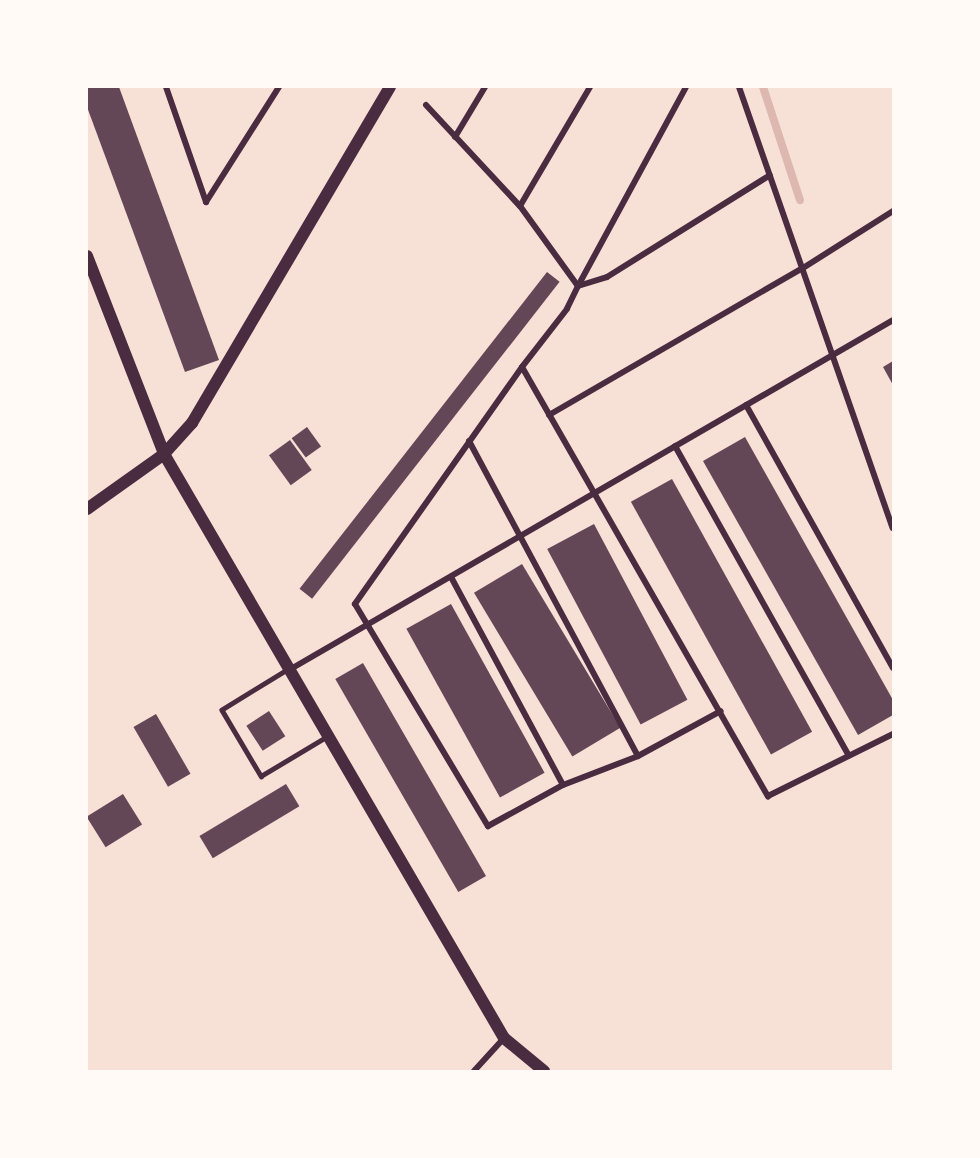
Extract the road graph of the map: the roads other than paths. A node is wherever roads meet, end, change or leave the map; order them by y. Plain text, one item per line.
1 (166, 87) edge
2 (279, 87) edge
3 (390, 87) edge
4 (484, 87) edge
5 (590, 87) edge
6 (686, 87) edge
7 (739, 87) edge
8 (426, 105) dead end
9 (455, 137) junction
10 (770, 175) junction
11 (520, 206) junction
12 (893, 211) edge
13 (87, 256) edge
14 (803, 268) junction
15 (578, 286) junction
16 (893, 320) edge
17 (833, 355) junction
18 (522, 367) junction
19 (746, 405) junction
20 (549, 415) junction
21 (469, 441) junction
22 (675, 446) junction
23 (165, 454) junction
24 (594, 493) junction
25 (87, 508) edge
26 (893, 528) edge
27 (522, 536) junction
28 (451, 577) junction
29 (368, 625) junction
30 (893, 668) edge
31 (287, 670) junction
32 (721, 711) junction
33 (893, 734) edge
34 (327, 737) junction
35 (638, 756) junction
36 (849, 756) junction
37 (564, 785) junction
38 (504, 1038) junction
39 (474, 1071) edge
40 (544, 1071) edge

1 - 2 street
3 - 23 main road
4 - 9 street
5 - 11 street
6 - 15 street
7 - 10 street
8 - 9 street
9 - 11 street
10 - 14 street
10 - 15 street
11 - 15 street
12 - 14 street
13 - 23 main road
14 - 17 street
14 - 20 street
15 - 18 street
16 - 17 street
17 - 19 street
17 - 26 street
18 - 20 street
18 - 21 street
19 - 22 street
19 - 30 street
20 - 24 street
21 - 27 street
21 - 29 street
22 - 24 street
22 - 36 street
23 - 25 main road
23 - 31 main road
24 - 27 street
24 - 32 street
27 - 28 street
27 - 35 street
28 - 29 street
28 - 37 street
29 - 31 street
29 - 37 street
31 - 34 main road
31 - 34 lane
32 - 35 street
32 - 36 street
33 - 36 street
34 - 38 main road
35 - 37 street
38 - 39 street
38 - 40 main road

